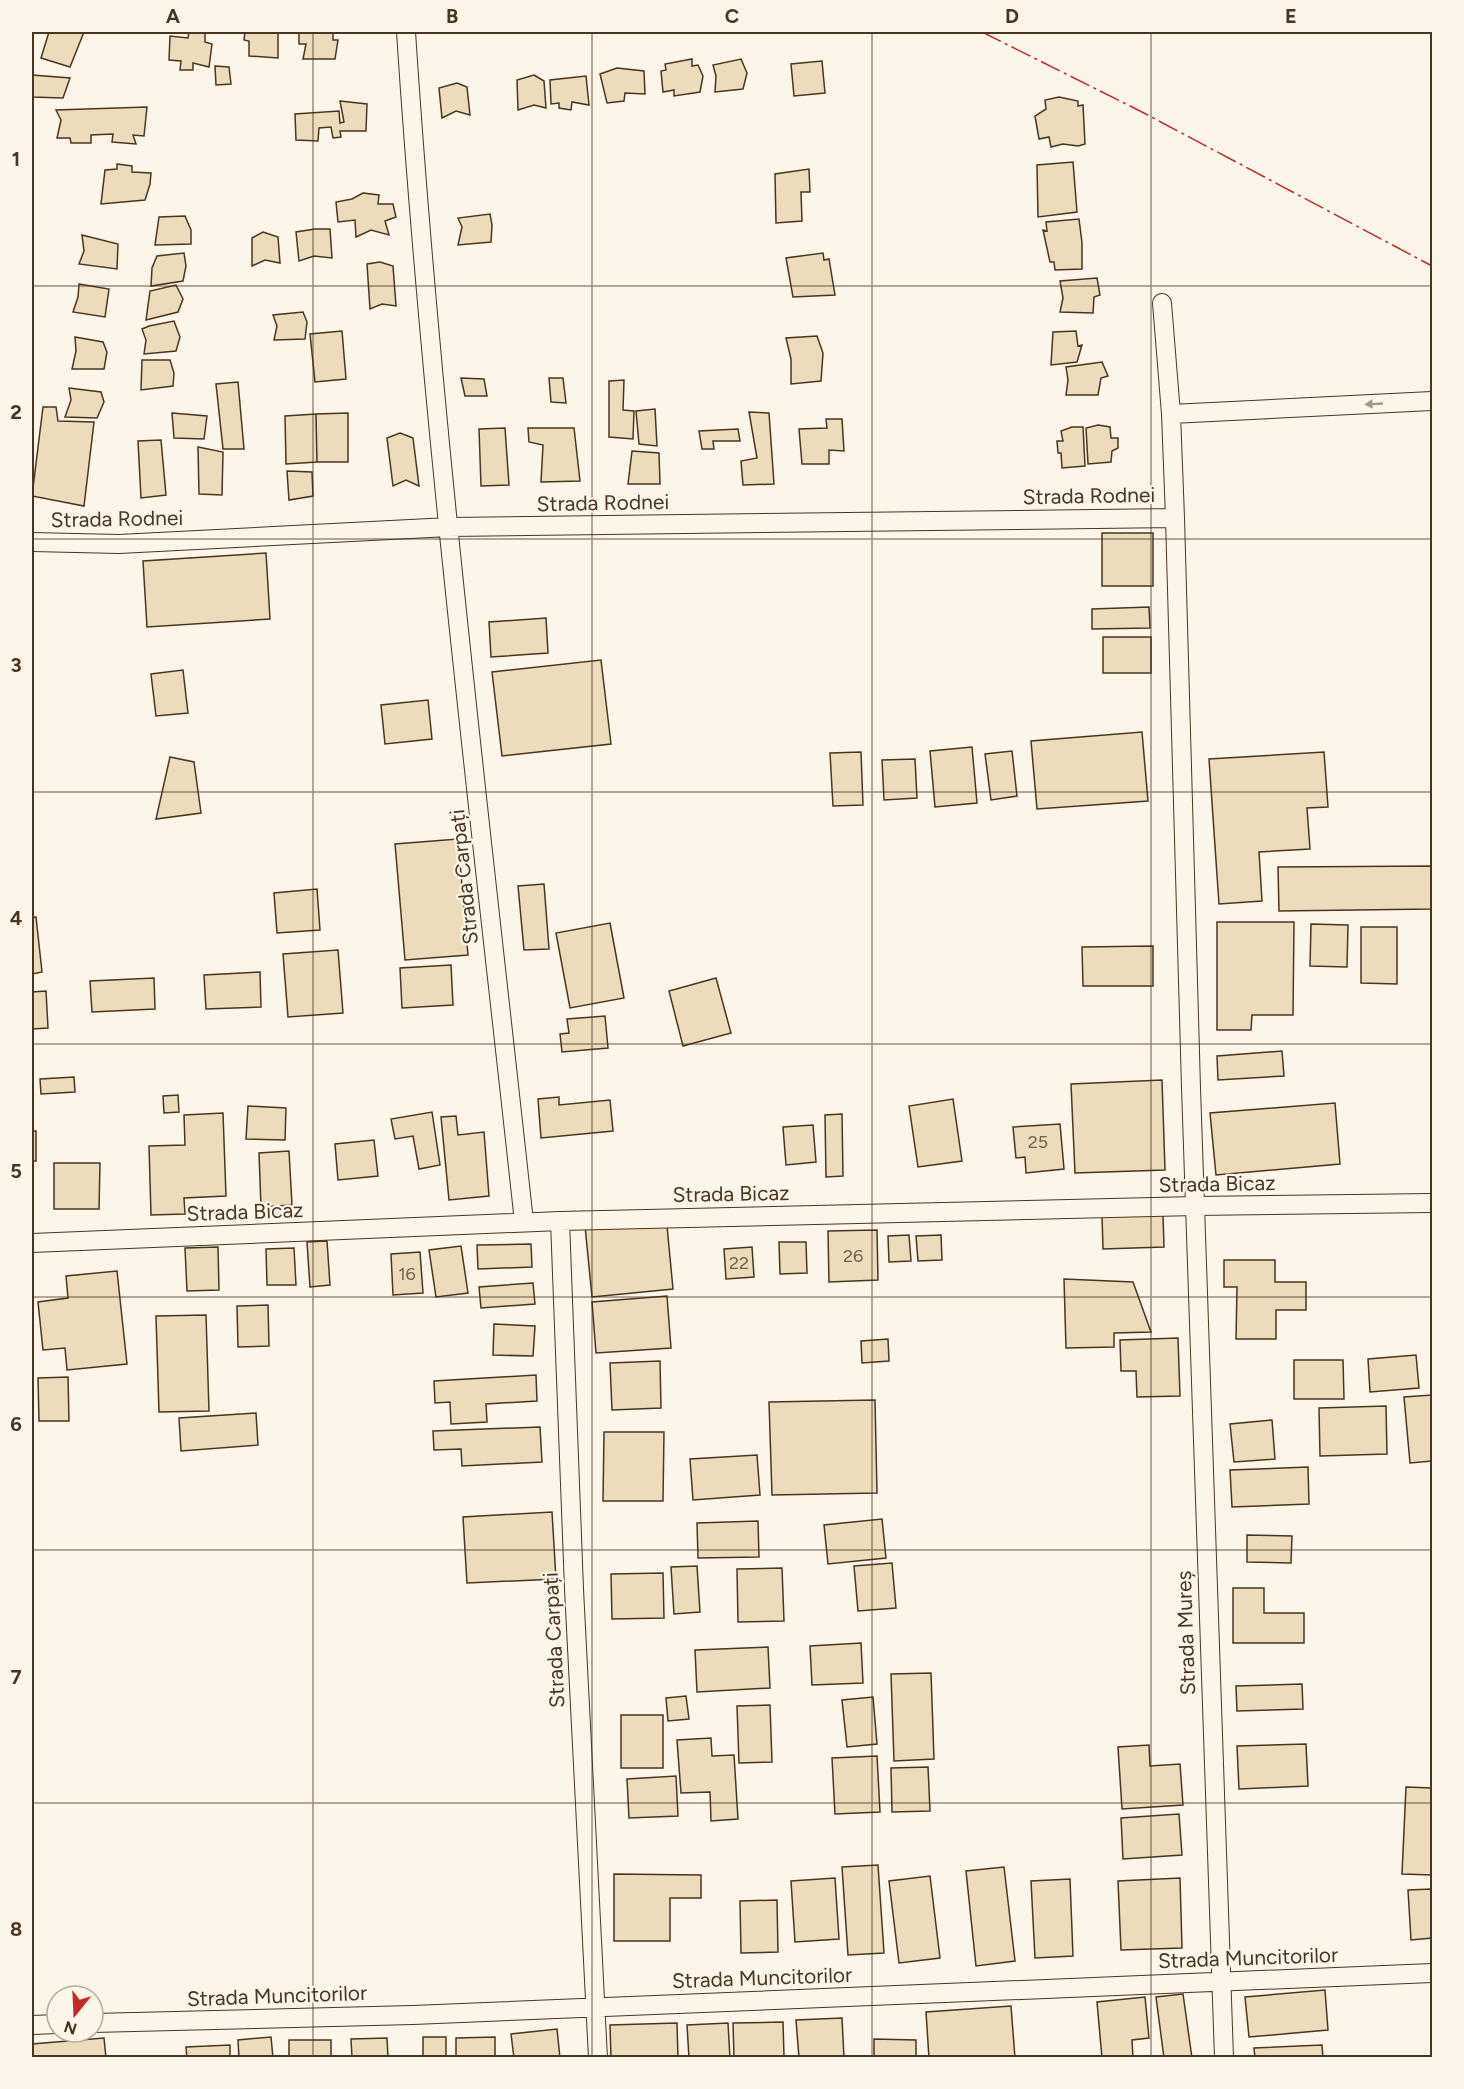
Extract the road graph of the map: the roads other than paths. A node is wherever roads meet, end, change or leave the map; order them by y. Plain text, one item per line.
1 (406, 32) edge
2 (1162, 303) dead end
3 (1432, 401) edge
4 (1171, 414) junction
5 (1175, 518) junction
6 (449, 527) junction
7 (32, 542) edge
8 (1432, 1203) edge
9 (1195, 1206) junction
10 (560, 1221) junction
11 (524, 1222) junction
12 (32, 1243) edge
13 (1432, 1973) edge
14 (1220, 1981) junction
15 (595, 2007) junction
16 (105, 2023) edge
17 (598, 2058) edge
18 (1224, 2058) edge

1 - 6 street, Strada Carpați
2 - 4 street, Strada Mureș
3 -> 4 street
4 - 5 street, Strada Mureș
5 - 6 street, Strada Rodnei
5 - 9 street, Strada Mureș
6 - 7 street, Strada Rodnei
6 - 11 street, Strada Carpați
8 - 9 street, Strada Bicaz
9 - 10 street, Strada Bicaz
9 - 14 street, Strada Mureș
10 - 11 street, Strada Bicaz
10 - 15 street, Strada Carpați
11 - 12 street, Strada Bicaz
13 - 14 street, Strada Muncitorilor
14 - 15 street, Strada Muncitorilor
14 - 18 street, Strada Mureș
15 - 16 street, Strada Muncitorilor
15 - 17 street, Strada Carpați

